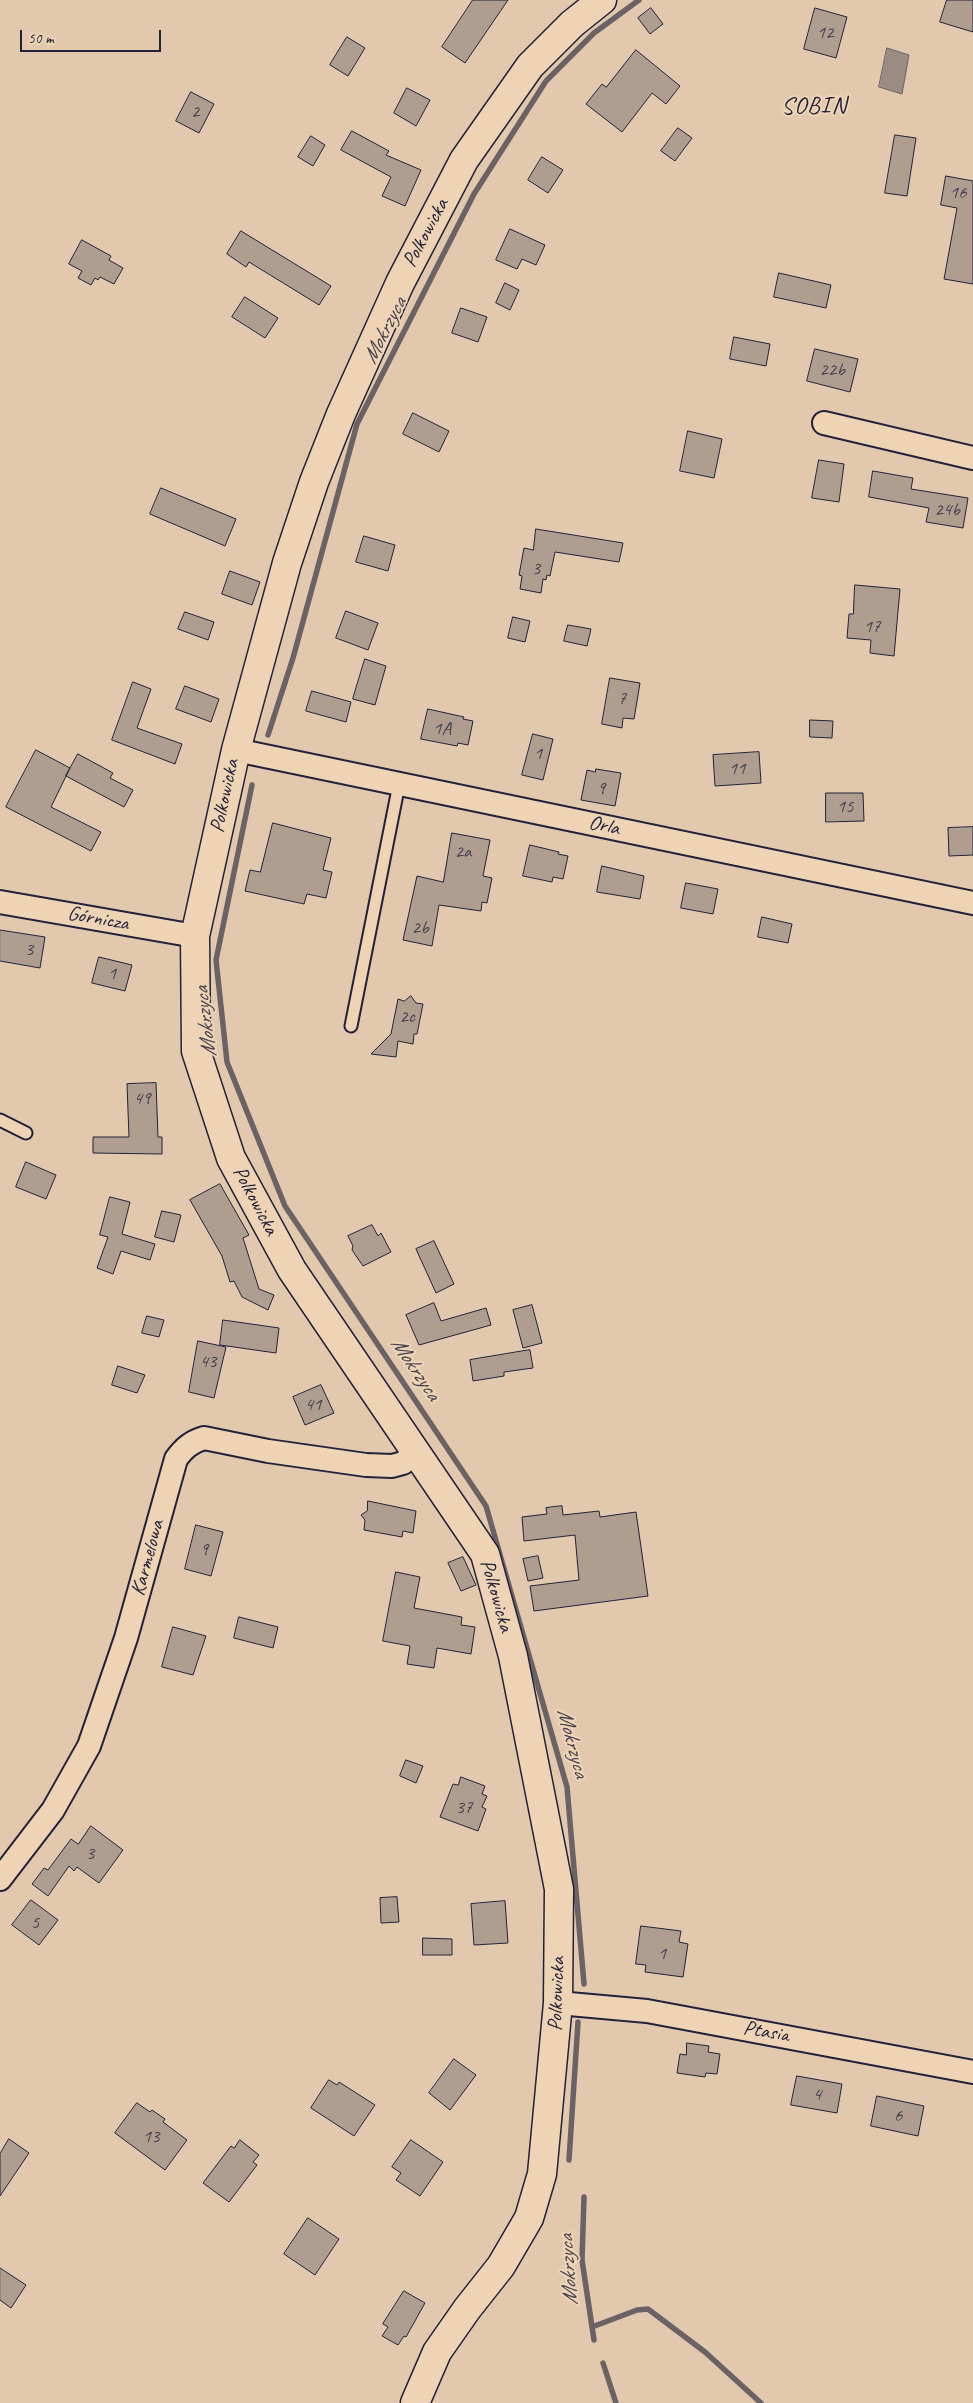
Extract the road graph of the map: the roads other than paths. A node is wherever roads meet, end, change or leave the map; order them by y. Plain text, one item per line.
1 (602, 0) edge
2 (824, 423) dead end
3 (973, 458) edge
4 (236, 750) junction
5 (399, 784) junction
6 (0, 902) edge
7 (973, 903) edge
8 (195, 936) junction
9 (351, 1026) dead end
10 (0, 1120) edge
11 (26, 1133) dead end
12 (416, 1453) junction
13 (0, 1879) edge
14 (558, 2002) junction
15 (973, 2072) edge
16 (415, 2403) edge

1 - 4 street, Polkowicka
2 - 3 street
4 - 5 street, Orla
4 - 8 street, Polkowicka
5 - 7 street, Orla
5 - 9 lane
6 - 8 street, Górnicza
8 - 12 street, Polkowicka
10 - 11 lane
12 - 13 street, Karmelowa
12 - 14 street, Polkowicka
14 - 15 street, Ptasia
14 - 16 street, Polkowicka

